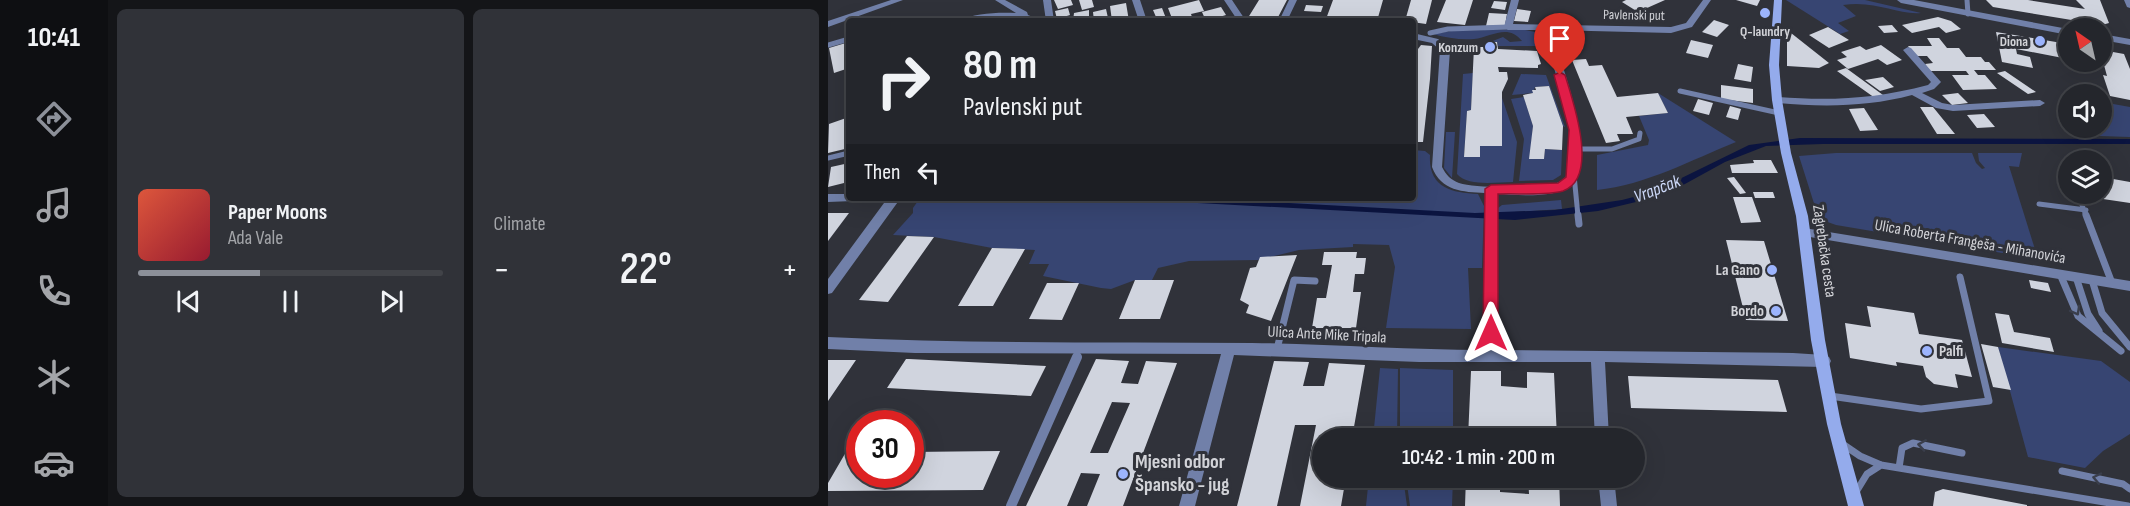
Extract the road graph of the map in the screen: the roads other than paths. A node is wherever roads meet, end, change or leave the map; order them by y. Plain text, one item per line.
1 (899, 0) edge
2 (999, 0) edge
3 (1047, 0) edge
4 (1137, 0) edge
5 (1228, 0) edge
6 (1293, 0) edge
7 (1515, 0) edge
8 (1707, 0) edge
9 (1778, 0) edge
10 (1901, 0) edge
11 (1967, 0) edge
12 (2128, 0) edge
13 (2130, 5) edge
14 (1968, 14) junction
15 (1027, 16) junction
16 (986, 18) edge
17 (1031, 18) edge
18 (1050, 18) edge
19 (1142, 18) edge
20 (1240, 18) edge
21 (1284, 18) edge
22 (829, 23) edge
23 (1508, 27) junction
24 (1546, 28) junction
25 (2058, 30) edge
26 (1430, 33) dead end
27 (1416, 37) edge
28 (2112, 39) edge
29 (846, 40) edge
30 (2130, 42) edge
31 (828, 45) edge
32 (1908, 50) dead end
33 (1680, 91) dead end
34 (1912, 92) junction
35 (1777, 100) junction
36 (2040, 103) dead end
37 (1779, 113) junction
38 (1640, 133) dead end
39 (1575, 149) junction
40 (846, 154) edge
41 (828, 158) edge
42 (1574, 175) junction
43 (1491, 189) junction
44 (828, 198) edge
45 (846, 198) edge
46 (892, 201) edge
47 (2039, 204) dead end
48 (2083, 204) edge
49 (2086, 210) junction
50 (1579, 224) dead end
51 (1804, 232) junction
52 (2060, 274) junction
53 (1960, 277) dead end
54 (2076, 277) junction
55 (2092, 280) junction
56 (1315, 281) dead end
57 (2112, 283) junction
58 (2130, 286) edge
59 (828, 289) edge
60 (2105, 339) junction
61 (828, 343) edge
62 (2130, 346) edge
63 (1229, 350) junction
64 (1277, 350) junction
65 (2121, 351) dead end
66 (1491, 355) junction
67 (1077, 357) dead end
68 (1598, 357) junction
69 (1824, 361) junction
70 (1830, 396) junction
71 (1602, 428) edge
72 (1838, 440) junction
73 (1962, 453) dead end
74 (1881, 465) junction
75 (1899, 468) junction
76 (2062, 471) dead end
77 (1607, 488) edge
78 (2130, 489) edge
79 (1855, 502) edge
80 (1011, 506) edge
81 (1186, 506) edge
82 (1609, 506) edge
83 (2128, 506) edge

1 - 22 street
2 - 15 street
3 - 18 street
4 - 19 street
5 - 20 street
6 - 21 street
7 - 23 street
8 - 24 street, Pavlenski put
9 - 35 main road, Zagrebačka cesta
10 - 14 street
11 - 14 lane
12 - 13 street
14 - 25 street
15 - 16 street
15 - 17 street
23 - 24 street, Pavlenski put
23 - 26 lane
24 - 39 street
27 - 43 street
28 - 30 street
29 - 31 lane
32 - 34 street
33 - 37 lane
34 - 35 street
34 - 36 street
35 - 37 main road, Zagrebačka cesta
37 - 51 main road, Zagrebačka cesta
38 - 39 lane
39 - 42 street
40 - 41 lane
42 - 43 street
42 - 50 lane
43 - 66 street
44 - 45 street
46 - 59 street
47 - 49 lane
48 - 49 lane
49 - 57 lane
51 - 52 street, Ulica Roberta Frangeša - Mihanovića
51 - 69 main road, Zagrebačka cesta
52 - 54 street, Ulica Roberta Frangeša - Mihanovića
52 -> 60 lane
53 - 70 lane
54 - 55 street, Ulica Roberta Frangeša - Mihanovića
54 - 60 lane
55 - 57 street, Ulica Roberta Frangeša - Mihanovića
55 - 62 lane
56 - 64 lane
57 - 58 street, Ulica Roberta Frangeša - Mihanovića
60 - 65 lane
61 - 63 street, Ulica Ante Mike Tripala
63 - 64 street, Ulica Ante Mike Tripala
63 - 81 street
64 - 66 street, Ulica Ante Mike Tripala
66 - 68 street, Ulica Ante Mike Tripala
67 - 80 street
68 - 69 street, Ulica Ante Mike Tripala
68 - 71 street
69 - 70 main road, Zagrebačka cesta
70 - 72 main road, Zagrebačka cesta
72 - 74 lane
72 - 79 main road, Zagrebačka cesta
73 -> 75 lane
74 - 75 lane
74 - 79 lane
75 - 83 lane
78 -> 76 lane
77 - 82 street

